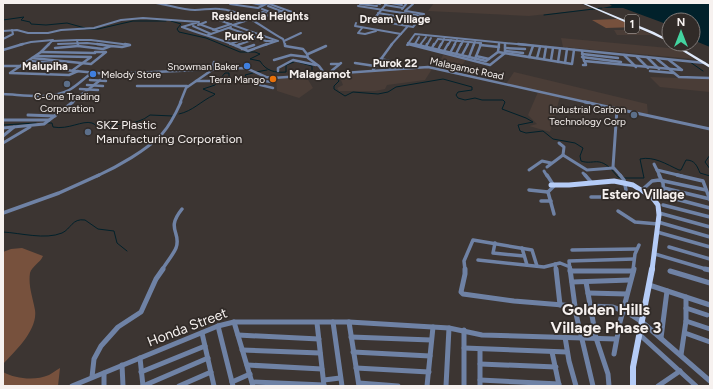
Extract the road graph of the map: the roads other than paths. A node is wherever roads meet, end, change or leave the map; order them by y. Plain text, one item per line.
1 (22, 3) edge
2 (27, 3) edge
3 (32, 3) edge
4 (37, 3) edge
5 (42, 3) edge
6 (156, 3) edge
7 (252, 3) edge
8 (366, 3) edge
9 (375, 3) edge
10 (392, 3) edge
11 (407, 3) edge
12 (419, 3) edge
13 (582, 3) edge
14 (230, 4) dead end
15 (242, 4) edge
16 (266, 4) edge
17 (360, 4) edge
18 (386, 4) edge
19 (413, 4) junction
20 (261, 6) junction
21 (271, 6) junction
22 (378, 6) edge
23 (403, 6) junction
24 (421, 7) dead end
25 (278, 10) junction
26 (286, 11) junction
27 (265, 12) junction
28 (271, 12) junction
29 (282, 12) junction
30 (405, 12) junction
31 (274, 13) junction
32 (398, 13) junction
33 (377, 14) junction
34 (278, 15) junction
35 (292, 15) junction
36 (284, 17) dead end
37 (216, 19) dead end
38 (250, 19) junction
39 (237, 21) dead end
40 (246, 21) junction
41 (206, 22) dead end
42 (418, 22) junction
43 (356, 23) dead end
44 (199, 24) junction
45 (233, 25) junction
46 (193, 26) junction
47 (408, 26) junction
48 (185, 28) junction
49 (229, 28) junction
50 (362, 28) junction
51 (3, 30) edge
52 (12, 30) junction
53 (213, 30) junction
54 (218, 31) junction
55 (378, 31) junction
56 (301, 33) dead end
57 (211, 34) junction
58 (245, 34) junction
59 (402, 34) junction
60 (208, 35) junction
61 (252, 36) junction
62 (413, 36) junction
63 (419, 37) junction
64 (426, 37) junction
65 (661, 37) edge
66 (257, 38) junction
67 (431, 38) junction
68 (3, 39) edge
69 (438, 39) junction
70 (444, 39) junction
71 (451, 40) junction
72 (456, 40) junction
73 (62, 41) junction
74 (278, 41) junction
75 (283, 41) junction
76 (463, 41) junction
77 (51, 42) junction
78 (224, 42) junction
79 (469, 42) junction
80 (475, 42) junction
81 (78, 43) junction
82 (408, 43) junction
83 (58, 44) junction
84 (230, 44) junction
85 (415, 44) junction
86 (481, 44) junction
87 (254, 45) dead end
88 (499, 45) junction
89 (111, 46) junction
90 (236, 46) junction
91 (326, 46) dead end
92 (420, 46) junction
93 (533, 46) junction
94 (426, 47) junction
95 (526, 47) junction
96 (540, 47) junction
97 (546, 47) junction
98 (55, 48) junction
99 (432, 48) junction
100 (505, 48) junction
101 (553, 48) junction
102 (98, 49) junction
103 (242, 49) junction
104 (560, 49) junction
105 (567, 49) junction
106 (3, 50) edge
107 (438, 50) junction
108 (574, 50) junction
109 (444, 51) junction
110 (41, 52) junction
111 (50, 52) junction
112 (498, 52) junction
113 (686, 52) edge
114 (95, 53) junction
115 (450, 53) junction
116 (456, 54) junction
117 (582, 54) junction
118 (614, 54) junction
119 (307, 55) junction
120 (523, 55) junction
121 (624, 55) junction
122 (36, 56) junction
123 (462, 56) junction
124 (636, 56) junction
125 (91, 57) junction
126 (469, 57) junction
127 (476, 57) junction
128 (529, 57) junction
129 (646, 57) junction
130 (32, 58) junction
131 (537, 58) junction
132 (618, 58) junction
133 (656, 58) junction
134 (380, 59) junction
135 (489, 59) junction
136 (544, 59) junction
137 (668, 59) junction
138 (29, 60) junction
139 (274, 60) dead end
140 (551, 60) junction
141 (390, 61) dead end
142 (486, 61) junction
143 (214, 62) dead end
144 (558, 62) junction
145 (585, 62) junction
146 (621, 62) junction
147 (355, 63) dead end
148 (483, 63) junction
149 (565, 63) junction
150 (705, 63) junction
151 (81, 64) junction
152 (330, 64) dead end
153 (318, 65) junction
154 (583, 65) dead end
155 (3, 66) edge
156 (21, 66) junction
157 (375, 66) junction
158 (611, 66) junction
159 (626, 66) junction
160 (710, 66) edge
161 (637, 67) junction
162 (649, 68) junction
163 (659, 69) junction
164 (212, 70) junction
165 (374, 70) junction
166 (671, 70) junction
167 (72, 71) junction
168 (78, 71) junction
169 (278, 71) dead end
170 (92, 73) junction
171 (674, 73) junction
172 (108, 74) junction
173 (327, 74) junction
174 (267, 78) junction
175 (710, 78) edge
176 (90, 80) dead end
177 (99, 81) junction
178 (106, 81) dead end
179 (196, 81) junction
180 (215, 81) dead end
181 (248, 82) dead end
182 (264, 82) junction
183 (272, 82) dead end
184 (87, 85) dead end
185 (93, 85) junction
186 (103, 86) dead end
187 (137, 86) dead end
188 (188, 86) junction
189 (260, 86) junction
190 (274, 88) dead end
191 (80, 89) dead end
192 (88, 90) junction
193 (98, 90) dead end
194 (3, 94) edge
195 (82, 94) junction
196 (92, 95) dead end
197 (76, 99) junction
198 (85, 100) dead end
199 (616, 108) junction
200 (55, 109) dead end
201 (63, 110) junction
202 (28, 115) dead end
203 (55, 116) junction
204 (3, 120) edge
205 (49, 120) junction
206 (31, 126) junction
207 (14, 127) junction
208 (3, 128) edge
209 (710, 128) edge
210 (3, 136) edge
211 (3, 143) edge
212 (559, 143) dead end
213 (563, 155) junction
214 (551, 163) junction
215 (654, 164) dead end
216 (547, 167) dead end
217 (611, 168) junction
218 (530, 170) dead end
219 (657, 170) junction
220 (544, 171) dead end
221 (583, 173) dead end
222 (624, 180) junction
223 (662, 180) junction
224 (592, 183) junction
225 (552, 186) junction
226 (664, 188) junction
227 (529, 190) dead end
228 (642, 190) junction
229 (706, 190) junction
230 (548, 192) junction
231 (591, 197) dead end
232 (541, 200) dead end
233 (710, 200) edge
234 (551, 201) junction
235 (663, 205) dead end
236 (710, 208) edge
237 (182, 209) dead end
238 (618, 211) dead end
239 (3, 213) edge
240 (659, 213) junction
241 (554, 214) dead end
242 (710, 217) edge
243 (658, 223) junction
244 (710, 227) edge
245 (657, 232) junction
246 (710, 237) edge
247 (495, 243) junction
248 (639, 245) dead end
249 (669, 247) dead end
250 (522, 248) junction
251 (710, 248) edge
252 (636, 249) junction
253 (572, 250) dead end
254 (655, 254) junction
255 (524, 256) junction
256 (634, 259) junction
257 (710, 259) edge
258 (478, 260) dead end
259 (555, 264) junction
260 (527, 265) junction
261 (537, 266) junction
262 (570, 269) junction
263 (710, 270) edge
264 (633, 271) junction
265 (670, 271) dead end
266 (630, 280) junction
267 (572, 282) junction
268 (586, 282) junction
269 (710, 284) edge
270 (649, 285) junction
271 (667, 291) junction
272 (588, 293) junction
273 (627, 294) junction
274 (686, 297) junction
275 (710, 304) edge
276 (560, 305) junction
277 (575, 306) junction
278 (590, 306) junction
279 (686, 308) junction
280 (622, 309) junction
281 (707, 315) dead end
282 (686, 321) junction
283 (234, 322) junction
284 (333, 322) junction
285 (348, 322) junction
286 (642, 322) junction
287 (317, 323) junction
288 (218, 326) junction
289 (433, 326) junction
290 (449, 328) junction
291 (710, 329) edge
292 (464, 330) junction
293 (202, 333) junction
294 (685, 333) junction
295 (238, 335) junction
296 (640, 335) junction
297 (351, 337) junction
298 (565, 337) junction
299 (581, 338) junction
300 (596, 338) junction
301 (661, 338) junction
302 (319, 339) junction
303 (616, 339) junction
304 (431, 340) junction
305 (710, 342) edge
306 (205, 346) junction
307 (464, 348) junction
308 (242, 350) junction
309 (480, 350) junction
310 (353, 352) junction
311 (552, 352) junction
312 (567, 352) junction
313 (320, 353) junction
314 (614, 354) dead end
315 (681, 355) junction
316 (430, 356) junction
317 (140, 358) junction
318 (208, 358) junction
319 (480, 364) junction
320 (122, 365) junction
321 (247, 365) junction
322 (556, 367) junction
323 (356, 368) junction
324 (322, 369) junction
325 (680, 371) junction
326 (141, 372) junction
327 (211, 372) junction
328 (428, 372) junction
329 (104, 373) junction
330 (250, 374) junction
331 (340, 378) junction
332 (88, 381) edge
333 (710, 381) edge
334 (480, 383) edge
335 (233, 384) edge
336 (252, 384) edge
337 (324, 384) edge
338 (359, 385) edge
339 (559, 385) edge
340 (72, 386) edge
341 (104, 386) edge
342 (123, 386) edge
343 (143, 386) edge
344 (179, 386) edge
345 (214, 386) edge
346 (342, 386) edge
347 (398, 386) edge
348 (427, 386) edge
349 (446, 386) edge
350 (464, 386) edge
351 (576, 386) edge
352 (593, 386) edge
353 (609, 386) edge
354 (633, 386) edge
355 (658, 386) edge
356 (696, 386) edge

1 - 2 street
2 - 3 street
3 - 4 street
4 - 5 street
6 - 38 street
7 - 16 street
8 - 22 street
9 - 22 street
10 - 23 street
11 - 19 street
11 - 23 street
12 - 19 street
12 - 24 street
13 - 65 highway, 1
14 - 20 street
15 - 20 street
16 - 20 street
16 - 21 street
16 - 27 street
17 - 22 street
17 - 22 street
18 - 23 street
18 - 33 street
19 - 30 street
21 - 25 street
21 - 26 street
21 - 27 street
22 - 33 street
23 - 32 street
25 - 28 street
25 - 29 street
26 - 29 street
26 - 35 street
26 - 35 street
27 - 28 street
27 - 38 street
28 - 31 street
29 - 31 street
29 - 34 street
29 - 35 street
30 - 30 street
30 - 32 street
30 - 42 street
31 - 34 street
31 - 38 street
32 - 33 street
33 - 42 street
33 - 42 street
33 - 42 street
33 - 47 street
34 - 36 street
37 - 45 street
38 - 40 street
38 - 75 street
39 - 40 street
40 - 45 street
41 - 44 street
42 - 47 street
43 - 50 street
44 - 46 street
44 - 53 street
45 - 49 street
45 - 53 street
45 - 74 street
46 - 48 street
46 - 57 street
47 - 59 street
48 - 52 street
48 - 60 street
49 - 54 street
49 - 58 street
50 - 55 street
50 - 55 street
51 - 52 street
52 - 68 street
53 - 54 street
54 - 57 street
55 - 59 street
56 - 75 street
57 - 60 street
58 - 61 street
58 - 78 street
59 - 134 street
60 - 78 street
61 - 66 street
61 - 84 street
62 - 63 street
62 - 82 street
62 - 88 street
63 - 64 street
63 - 85 street
64 - 67 street
64 - 92 street
66 - 74 street
66 - 90 street
67 - 69 street
67 - 94 street
69 - 70 street
69 - 99 street
70 - 71 street
70 - 107 street
71 - 72 street
71 - 109 street
72 - 76 street
72 - 115 street
73 - 77 street
73 - 81 street
73 - 83 street
74 - 75 street
74 - 103 street
75 - 119 street
76 - 79 street
76 - 116 street
77 - 106 street
77 - 110 street
78 - 84 street
79 - 80 street
79 - 123 street
80 - 86 street
80 - 126 street
81 - 83 street
81 - 89 street
81 - 89 street
81 - 98 street
81 - 102 street
82 - 85 street
82 - 148 street
83 - 98 street
84 - 90 street
85 - 92 street
86 - 88 street
86 - 127 street
87 - 103 street
88 - 100 street
88 - 112 street
89 - 102 street
90 - 103 street
91 - 119 street
92 - 94 street
93 - 95 street
93 - 96 street
93 - 128 street
94 - 99 street
95 - 100 street
95 - 120 street
96 - 97 street
96 - 131 street
97 - 101 street
97 - 136 street
98 - 111 street
99 - 107 street
100 - 112 street
100 - 120 street
100 - 148 street
101 - 104 street
101 - 140 street
102 - 114 street
104 - 105 street
104 - 144 street
105 - 108 street
105 - 149 street
107 - 109 street
108 - 117 street
108 - 149 street
109 - 115 street
110 - 111 street
110 - 122 street
111 - 114 street
112 - 135 street
113 - 150 highway
114 - 125 street
114 - 151 street
115 - 116 street
116 - 123 street
117 - 118 street
117 - 132 street
117 - 145 street
117 - 146 street
118 - 121 street
118 - 132 street
119 - 139 street
119 - 153 street
120 - 128 street
121 - 124 street
121 - 161 street
122 - 125 street
122 - 130 street
123 - 126 street
124 - 129 street
124 - 162 street
125 - 151 street
126 - 127 street
127 - 135 street
127 - 142 street
128 - 131 street
129 - 133 street
129 - 163 street
130 - 138 street
130 - 151 street
131 - 136 street
132 - 146 street
133 - 137 street
133 - 166 street
134 - 141 street
134 - 157 street
135 - 142 street
136 - 140 street
137 - 150 street
137 - 166 street
138 - 151 street
138 - 156 street
140 - 144 street
142 - 148 street
143 - 164 street
144 - 149 street
145 - 154 street
145 - 158 street
146 - 159 street
147 - 157 street
150 - 160 highway
151 - 167 street
152 - 173 street
153 - 169 street
153 - 173 street
155 - 156 street
156 - 167 street
156 - 168 street
157 - 165 street
158 - 159 street
158 - 171 street
159 - 161 street
161 - 162 street
162 - 163 street
163 - 166 street
164 - 172 street
164 - 174 street
164 - 179 street
165 - 173 street, Malagamot Road
165 - 199 street, Malagamot Road
166 - 171 street
167 - 168 street
168 - 170 street
170 - 172 street
170 - 194 street
171 - 175 street
172 - 177 street
173 - 174 street, Malagamot Road
174 - 182 street
176 - 177 street
177 - 178 street
177 - 185 street
179 - 180 street
179 - 188 street
181 - 189 street
182 - 183 street
182 - 189 street
184 - 185 street
185 - 186 street
185 - 192 street
187 - 188 street
188 - 239 street
189 - 190 street
191 - 192 street
192 - 193 street
192 - 195 street
195 - 196 street
195 - 197 street
197 - 198 street
197 - 201 street
199 - 209 street, Malagamot Road
199 - 217 street
200 - 201 street
201 - 203 street
202 - 203 street
203 - 205 street
204 - 205 street
205 - 206 street
206 - 207 street
206 - 211 street
207 - 208 street
207 - 210 street
212 - 213 street
213 - 214 street
213 - 217 street
214 - 216 street
214 - 218 street
215 - 219 street
217 - 222 street
219 - 223 street
219 - 229 street
220 - 225 street
221 - 224 street
222 - 224 main road
222 - 228 main road
222 - 231 street
223 - 226 street
223 - 228 street
223 - 229 street
224 - 225 main road
225 - 230 street
226 - 233 street
226 - 236 street
227 - 230 street
228 - 240 main road
229 - 233 street
230 - 234 street
232 - 234 street
234 - 241 street
235 - 242 street
237 - 332 street
238 - 243 street
240 - 243 main road
240 - 244 street
243 - 245 main road
243 - 246 street
245 - 251 street
245 - 254 main road
247 - 250 street
247 - 255 street
247 - 276 street
248 - 252 street
249 - 257 street
250 - 255 street
250 - 261 street
252 - 253 street
252 - 256 street
254 - 263 street
254 - 270 main road
255 - 260 street
256 - 262 street
256 - 264 street
258 - 260 street
259 - 261 street
259 - 262 street
259 - 276 street
260 - 261 street
262 - 264 street
262 - 267 street
264 - 266 street
265 - 269 street
266 - 268 street
266 - 273 street
267 - 268 street
267 - 277 street
268 - 272 street
270 - 271 street
270 - 286 main road
271 - 274 street
271 - 301 street
272 - 273 street
272 - 278 street
273 - 280 street
274 - 275 street
274 - 279 street
276 - 277 street
277 - 299 street
278 - 280 street
278 - 300 street
279 - 281 street
279 - 282 street
280 - 286 street
280 - 303 street
282 - 291 street
282 - 294 street
283 - 287 street, Honda Street
283 - 288 street, Honda Street
283 - 295 street
284 - 285 street, Honda Street
284 - 287 street, Honda Street
284 - 331 street
285 - 289 street, Honda Street
285 - 297 street
286 - 296 main road
286 - 301 street
287 - 302 street
288 - 293 street, Honda Street
288 - 335 street
289 - 290 street, Honda Street
289 - 304 street
290 - 292 street, Honda Street
290 - 349 street
292 - 298 street, Honda Street
292 - 307 street
293 - 306 street
293 - 317 street, Honda Street
294 - 305 street
294 - 315 street
295 - 302 street
295 - 308 street
296 - 325 street
296 - 354 main road
297 - 304 street
297 - 310 street
298 - 299 street, Honda Street
298 - 312 street
299 - 300 street, Honda Street
299 - 352 street
300 - 303 street, Honda Street
300 - 353 street
301 - 315 street
302 - 313 street
303 - 314 street
304 - 316 street
306 - 318 street
306 - 326 street
307 - 309 street
307 - 350 street
308 - 313 street
308 - 321 street
309 - 311 street
309 - 319 street
310 - 316 street
310 - 323 street
311 - 312 street
311 - 322 street
312 - 351 street
313 - 324 street
315 - 333 street
316 - 328 street
317 - 320 street, Honda Street
317 - 326 street
318 - 327 street
318 - 343 street
319 - 322 street
319 - 334 street
320 - 329 street, Honda Street
320 - 342 street
321 - 324 street
321 - 330 street
322 - 339 street
323 - 328 street
323 - 338 street
324 - 337 street
325 - 355 street
325 - 356 street
326 - 343 street
327 - 344 street
327 - 345 street
328 - 348 street
329 - 332 street, Honda Street
329 - 341 street
330 - 335 street
330 - 336 street
331 - 337 street
331 - 346 street
332 - 340 street, Honda Street
334 - 339 street
336 - 337 street
338 - 347 street

